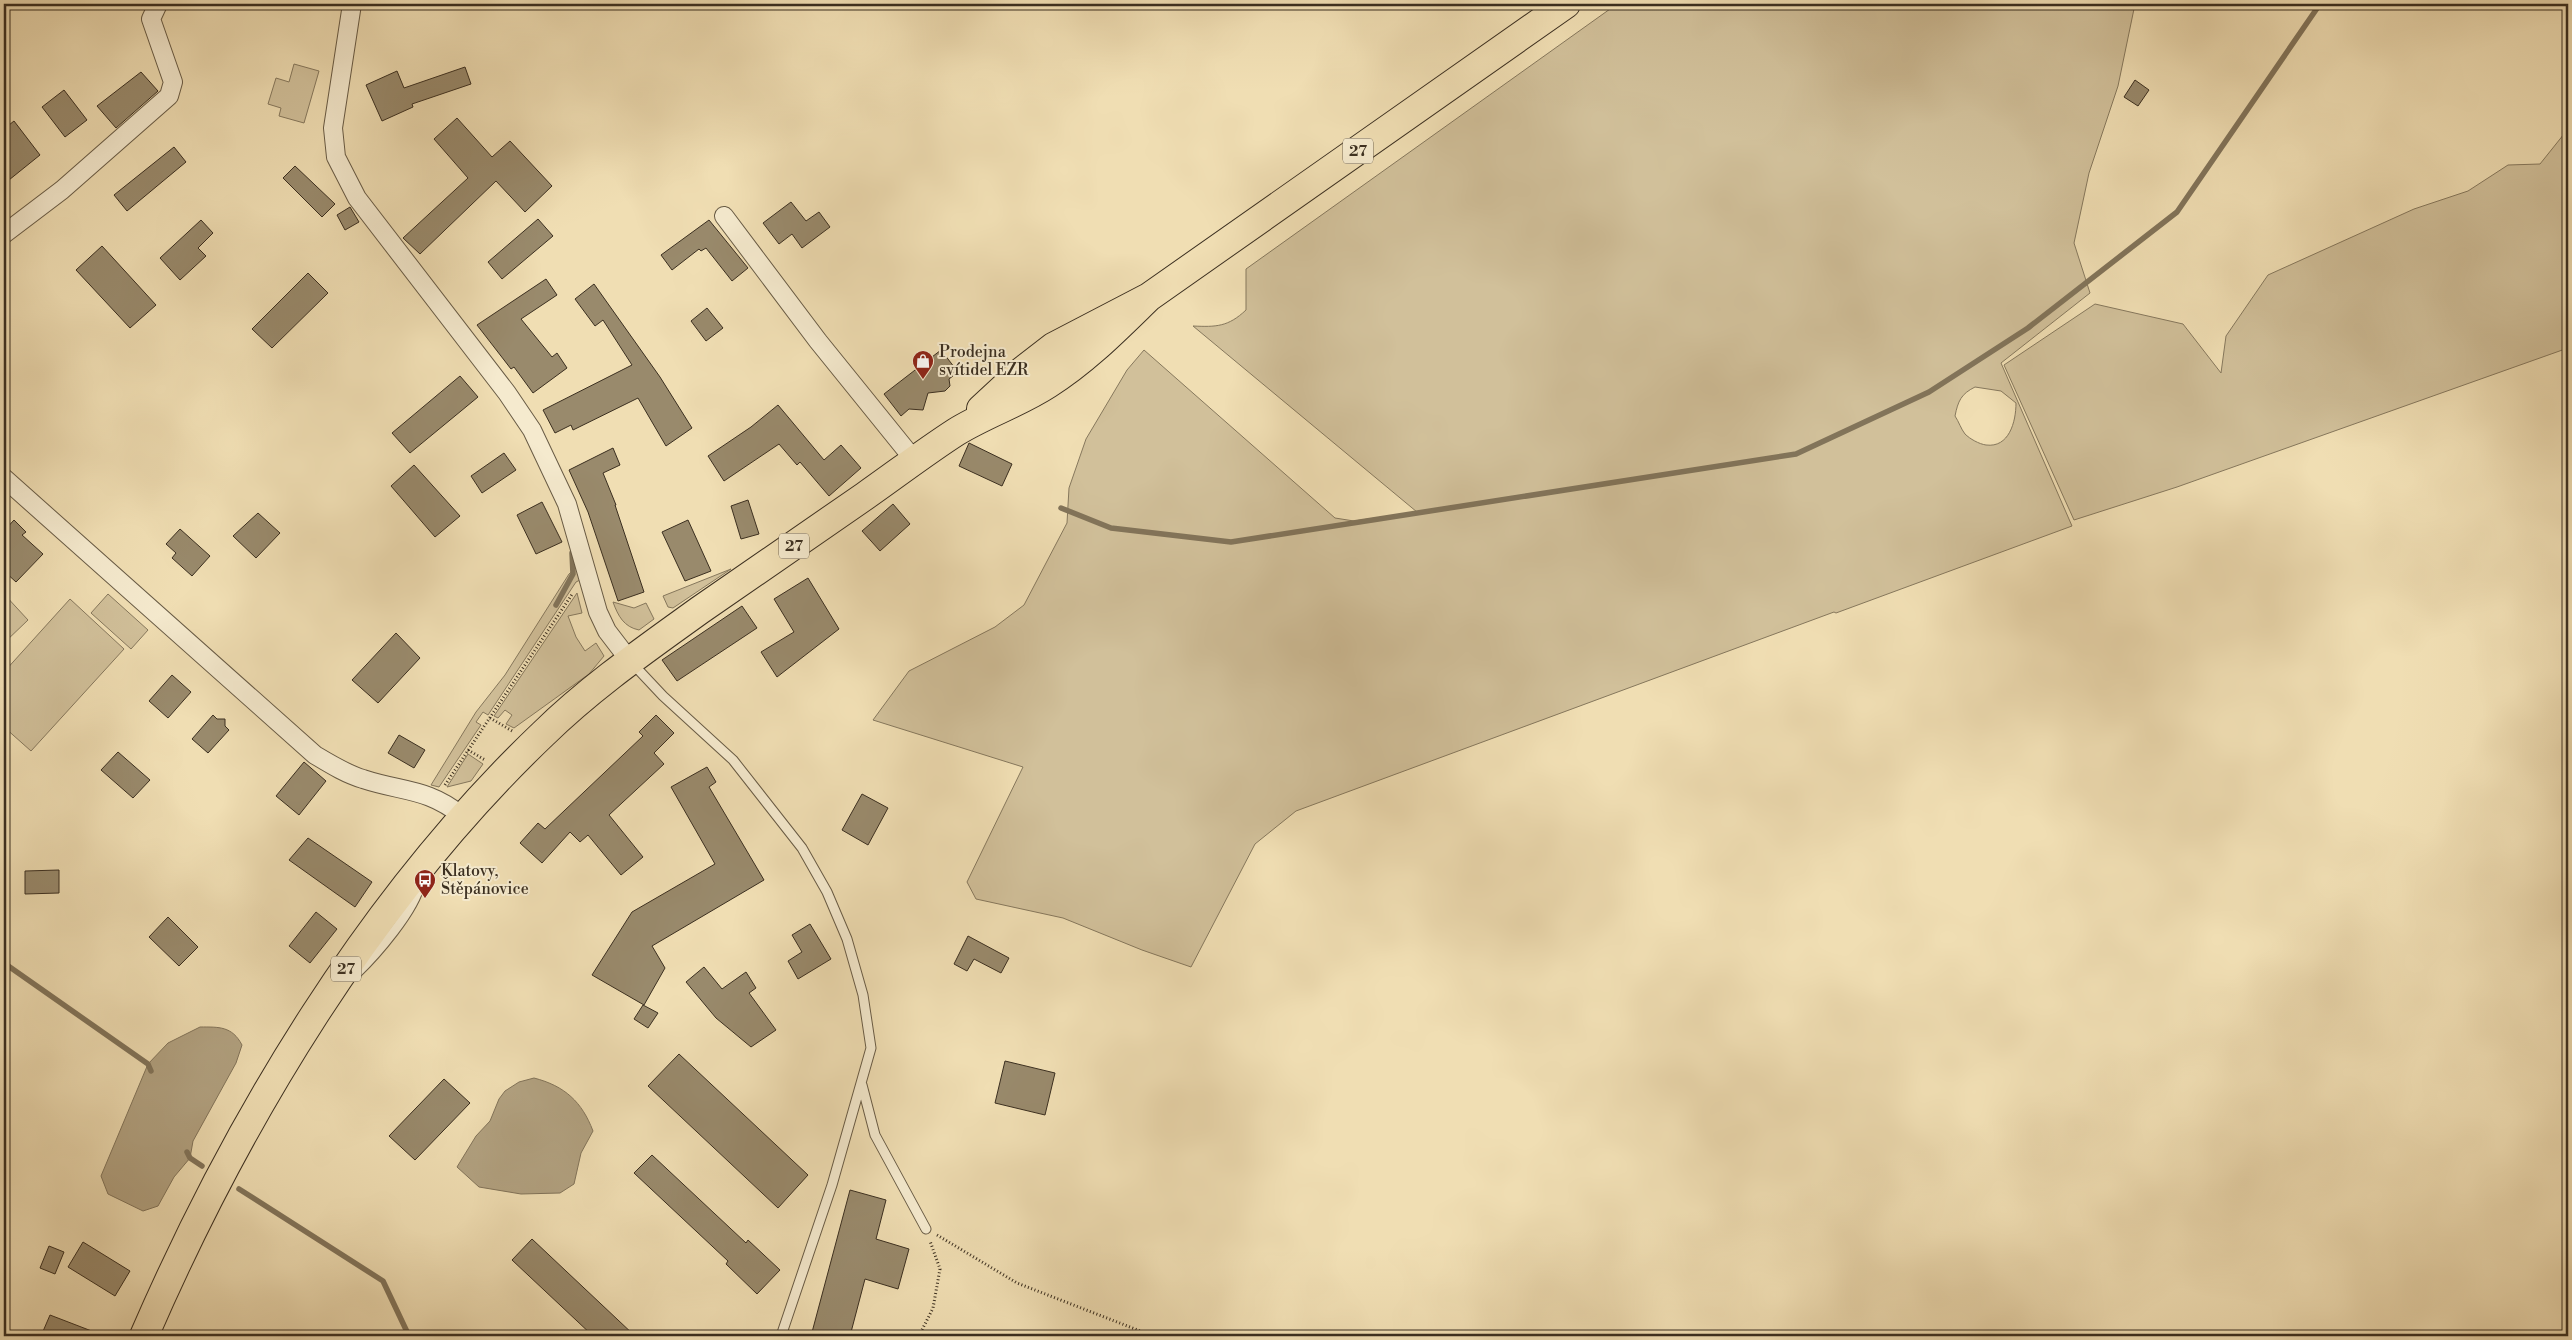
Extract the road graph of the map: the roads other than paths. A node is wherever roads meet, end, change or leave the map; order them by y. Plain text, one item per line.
1 (158, 4) edge
2 (352, 4) edge
3 (1566, 4) edge
4 (724, 216) dead end
5 (4, 234) edge
6 (915, 461) junction
7 (4, 478) edge
8 (630, 661) junction
9 (462, 816) junction
10 (861, 1082) junction
11 (926, 1229) road end
12 (144, 1336) edge
13 (781, 1336) edge

1 - 5 street
2 - 8 street
3 - 6 main road, 27
4 - 6 street
6 - 8 main road, 27
7 - 9 street
8 - 9 main road, 27
8 - 10 lane
9 - 12 main road, 27
10 - 11 lane
10 - 13 lane

